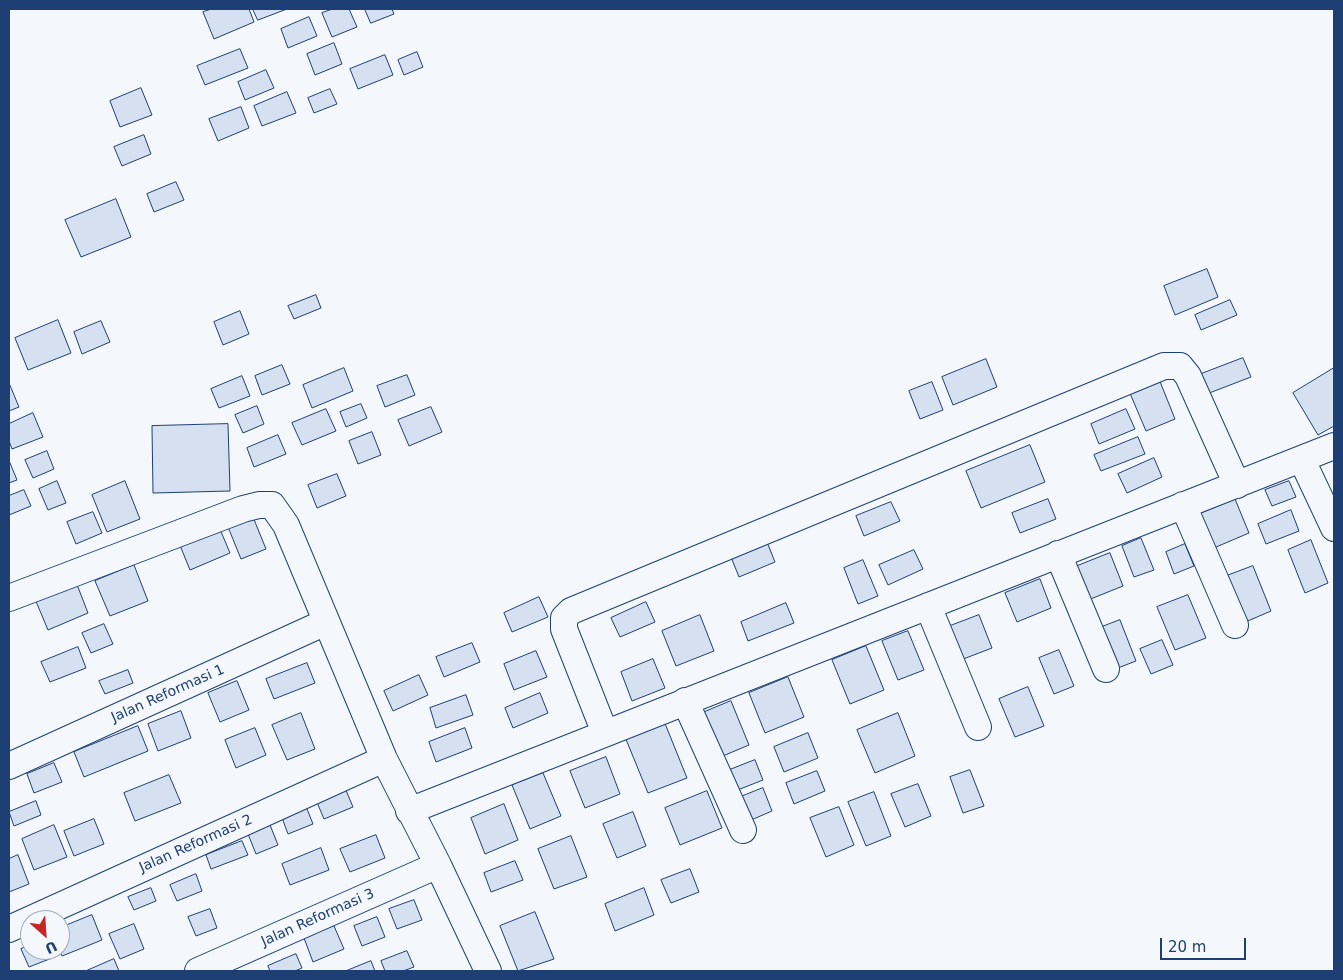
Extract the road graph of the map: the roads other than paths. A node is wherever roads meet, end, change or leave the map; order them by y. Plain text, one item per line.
1 (1334, 446) edge
2 (1302, 460) junction
3 (1237, 485) junction
4 (1184, 505) junction
5 (1334, 528) edge
6 (1058, 554) junction
7 (9, 598) edge
8 (928, 606) junction
9 (326, 622) junction
10 (1235, 625) dead end
11 (1106, 668) dead end
12 (685, 701) junction
13 (978, 728) dead end
14 (605, 734) junction
15 (384, 759) junction
16 (9, 766) edge
17 (409, 811) junction
18 (743, 830) dead end
19 (438, 865) junction
20 (9, 929) edge
21 (198, 971) edge
22 (488, 971) edge

1 - 2 street
2 - 3 street
2 - 5 street
3 - 4 street
3 - 14 street
4 - 6 street
4 - 10 street
6 - 8 street
6 - 11 street
7 - 9 street
8 - 12 street
8 - 13 street
9 - 15 street
9 - 16 street, Jalan Reformasi 1
12 - 14 street
12 - 18 street
14 - 17 street
15 - 17 street
15 - 20 street, Jalan Reformasi 2
17 - 19 street
19 - 21 street, Jalan Reformasi 3
19 - 22 street

